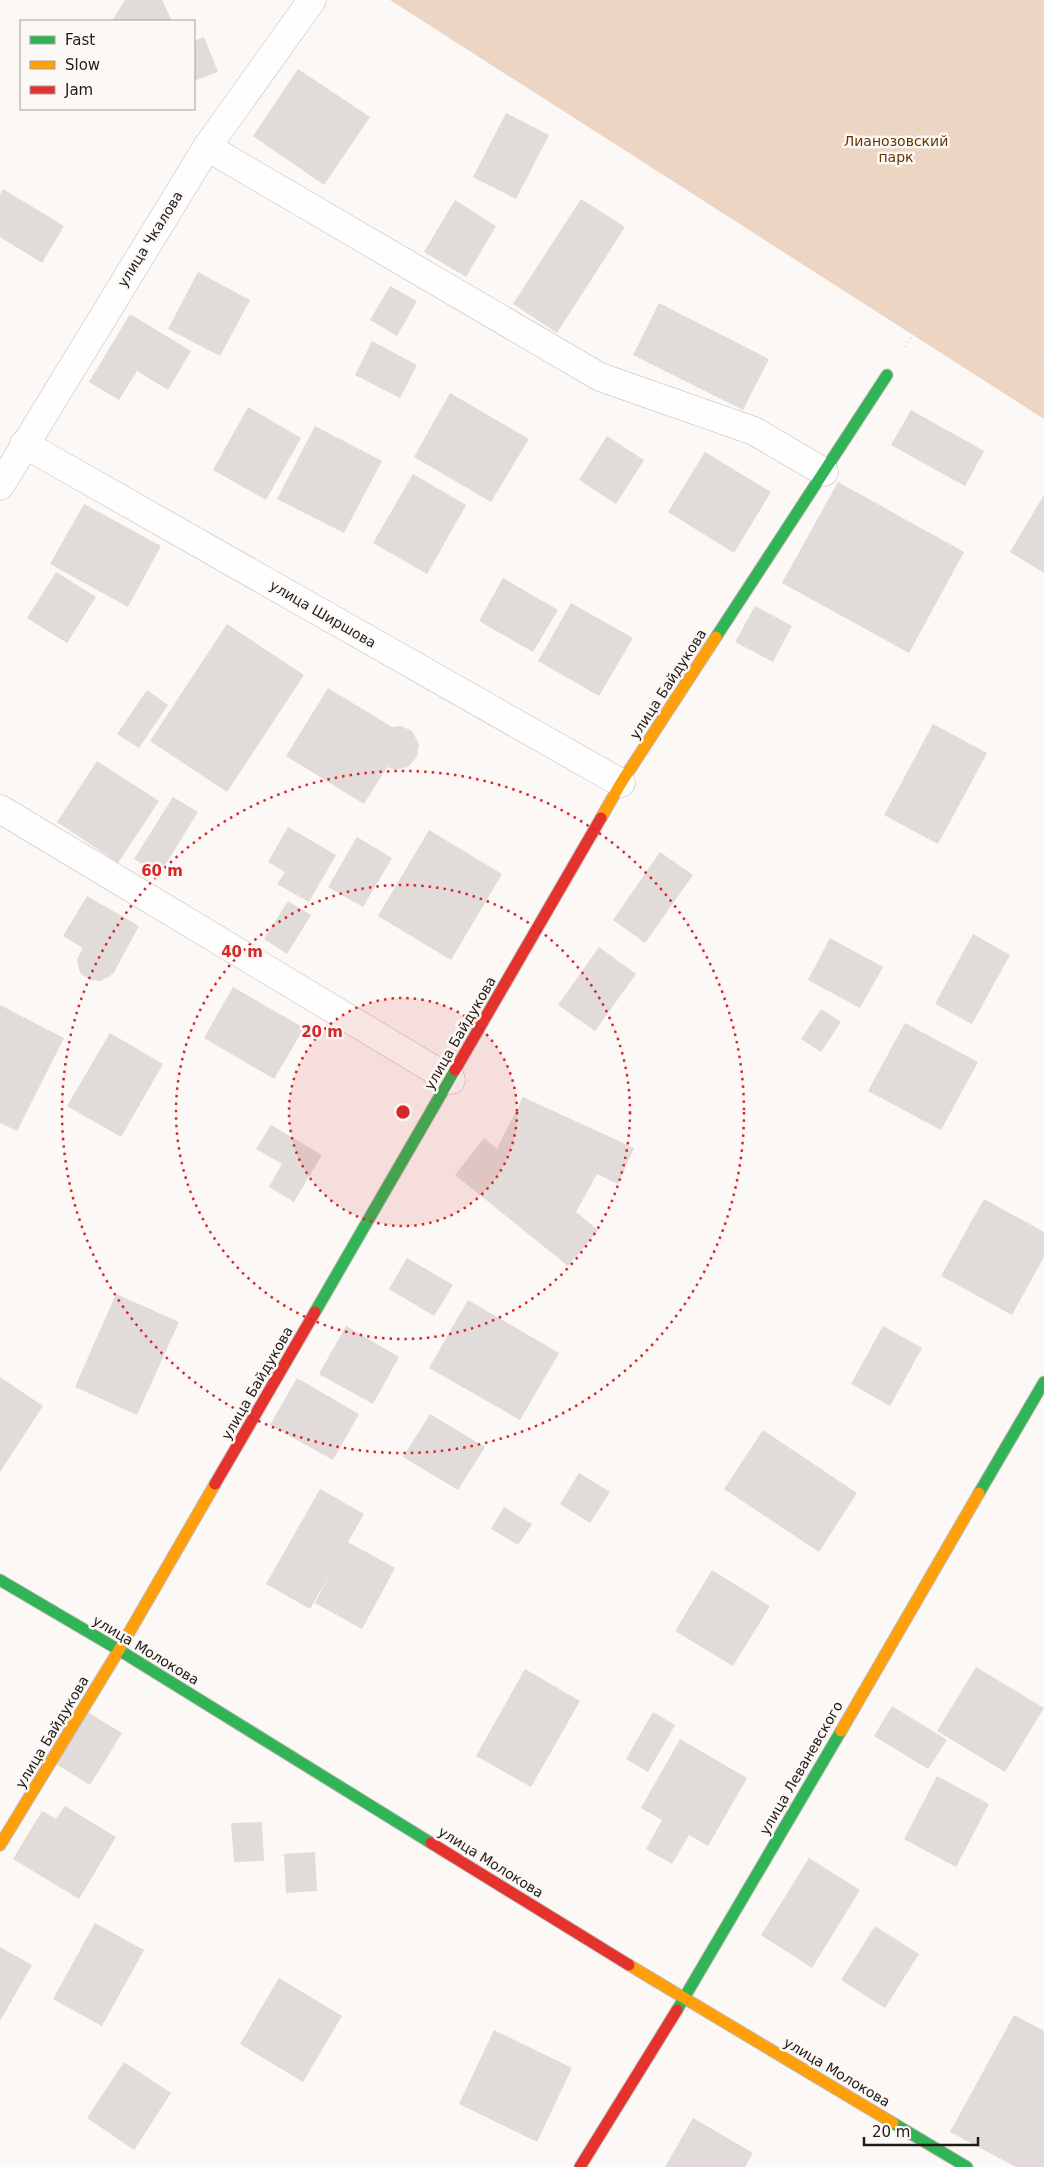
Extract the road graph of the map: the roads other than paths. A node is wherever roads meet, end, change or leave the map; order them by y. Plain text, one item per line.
1 (312, 0) edge
2 (207, 147) junction
3 (887, 375) road end
4 (24, 444) junction
5 (824, 472) junction
6 (0, 486) edge
7 (621, 783) junction
8 (0, 809) edge
9 (451, 1080) junction
10 (1044, 1382) edge
11 (0, 1580) edge
12 (119, 1650) junction
13 (0, 1845) edge
14 (684, 1999) junction
15 (580, 2167) edge
16 (967, 2167) edge

1 - 2 street, улица Чкалова
2 - 4 street, улица Чкалова
2 - 5 street
3 - 5 street, улица Байдукова
4 - 6 street, улица Чкалова
4 - 7 street, улица Ширшова
5 - 7 street, улица Байдукова
7 - 9 street, улица Байдукова
8 - 9 street
9 - 12 street, улица Байдукова
10 - 14 street, улица Леваневского
11 - 12 street, улица Молокова
12 - 13 street, улица Байдукова
12 - 14 street, улица Молокова
14 - 15 street, улица Леваневского
14 - 16 street, улица Молокова

